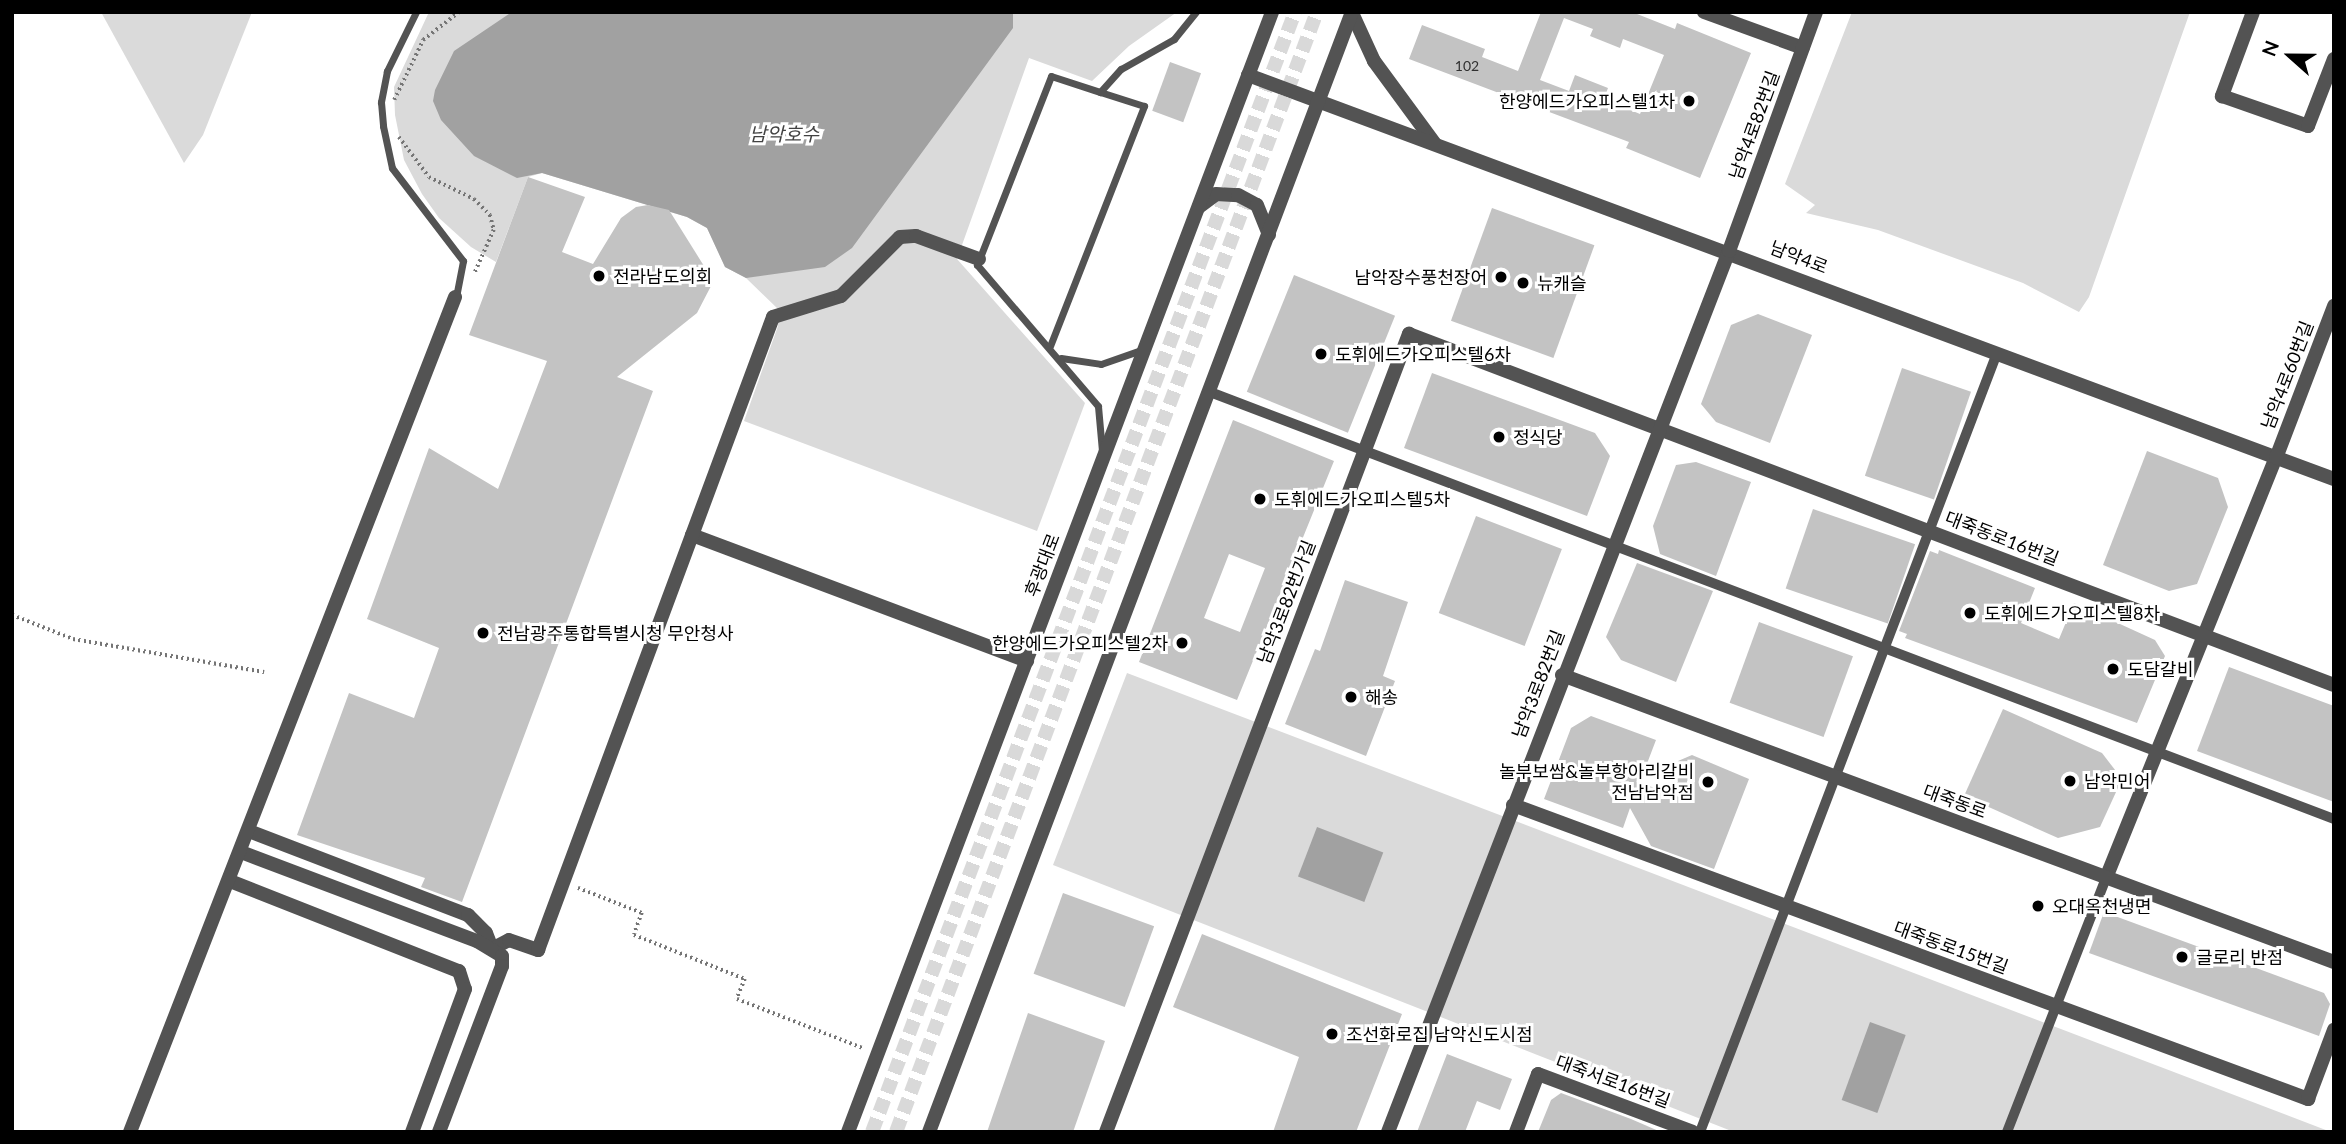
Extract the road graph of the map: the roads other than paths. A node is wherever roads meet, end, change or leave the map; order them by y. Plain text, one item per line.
1 (416, 12) edge
2 (1196, 12) edge
3 (1272, 12) edge
4 (1352, 12) edge
5 (1704, 12) edge
6 (1816, 12) edge
7 (2253, 12) edge
8 (1803, 48) junction
9 (2334, 59) edge
10 (1248, 75) junction
11 (1100, 92) junction
12 (1319, 102) junction
13 (1435, 144) junction
14 (1198, 208) junction
15 (1269, 235) junction
16 (1728, 251) junction
17 (979, 259) junction
18 (455, 297) joint
19 (2334, 306) edge
20 (1050, 346) junction
21 (1145, 349) junction
22 (1997, 353) junction
23 (1061, 358) junction
24 (1210, 392) junction
25 (1657, 427) junction
26 (1364, 452) junction
27 (2276, 458) junction
28 (1103, 459) junction
29 (2334, 479) edge
30 (1929, 531) junction
31 (692, 535) junction
32 (1612, 544) junction
33 (2204, 636) junction
34 (1885, 646) junction
35 (1027, 661) junction
36 (1562, 675) junction
37 (2334, 685) edge
38 (2158, 750) junction
39 (1836, 777) junction
40 (1513, 805) junction
41 (2334, 819) edge
42 (249, 831) junction
43 (241, 852) junction
44 (2106, 878) junction
45 (230, 881) junction
46 (1786, 906) junction
47 (492, 948) junction
48 (2334, 962) edge
49 (2056, 1006) junction
50 (2334, 1030) edge
51 (130, 1132) edge
52 (412, 1132) edge
53 (439, 1132) edge
54 (848, 1132) edge
55 (929, 1132) edge
56 (1106, 1132) edge
57 (1388, 1132) edge
58 (1516, 1132) edge
59 (1693, 1132) edge
60 (1700, 1132) edge
61 (2007, 1132) edge

1 - 18 lane
2 - 11 lane
3 - 10 street, 후광대로
4 - 12 street
4 - 13 street
5 - 8 street
6 - 8 street, 남악4로82번길
7 - 9 street
8 - 16 street, 남악4로82번길
10 - 12 street, 남악4로
10 - 14 street, 후광대로
11 - 17 lane
11 - 20 lane
12 - 13 street, 남악4로
12 - 15 street
13 - 16 street, 남악4로
14 - 15 street
14 - 21 street, 후광대로
15 - 24 street
16 - 22 street, 남악4로
16 - 25 street, 남악3로82번길
17 - 20 lane
17 - 31 street
18 - 42 street
19 - 27 street, 남악4로60번길
20 - 23 lane
21 - 23 lane
21 - 28 street, 후광대로
22 - 27 street, 남악4로
22 - 30 street
23 - 28 lane
24 - 26 street
24 - 55 street
25 - 26 street, 남악3로82번가길
25 - 30 street, 대죽동로16번길
25 - 32 street, 남악3로82번길
26 - 32 street
26 - 56 street, 남악3로82번가길
27 - 29 street, 남악4로
27 - 33 street, 남악4로60번길
28 - 35 street, 후광대로
30 - 33 street, 대죽동로16번길
30 - 34 street
31 - 35 street
31 - 47 street
32 - 34 street
32 - 36 street, 남악3로82번길
33 - 37 street, 대죽동로16번길
33 - 38 street, 남악4로60번길
34 - 38 street
34 - 39 street
35 - 54 street, 후광대로
36 - 39 street, 대죽동로
36 - 40 street, 남악3로82번길
38 - 41 street
38 - 44 street, 남악4로60번길
39 - 44 street, 대죽동로
39 - 46 street
40 - 46 street, 대죽동로15번길
40 - 57 street, 남악3로82번길
42 - 43 street
42 - 47 street
43 - 45 street
43 - 47 street
44 - 48 street, 대죽동로
44 - 49 street
45 - 51 street
45 - 52 street
46 - 49 street, 대죽동로15번길
46 - 60 street
47 - 53 street
49 - 50 street, 대죽동로15번길
49 - 61 street
58 - 59 street, 대죽서로16번길

